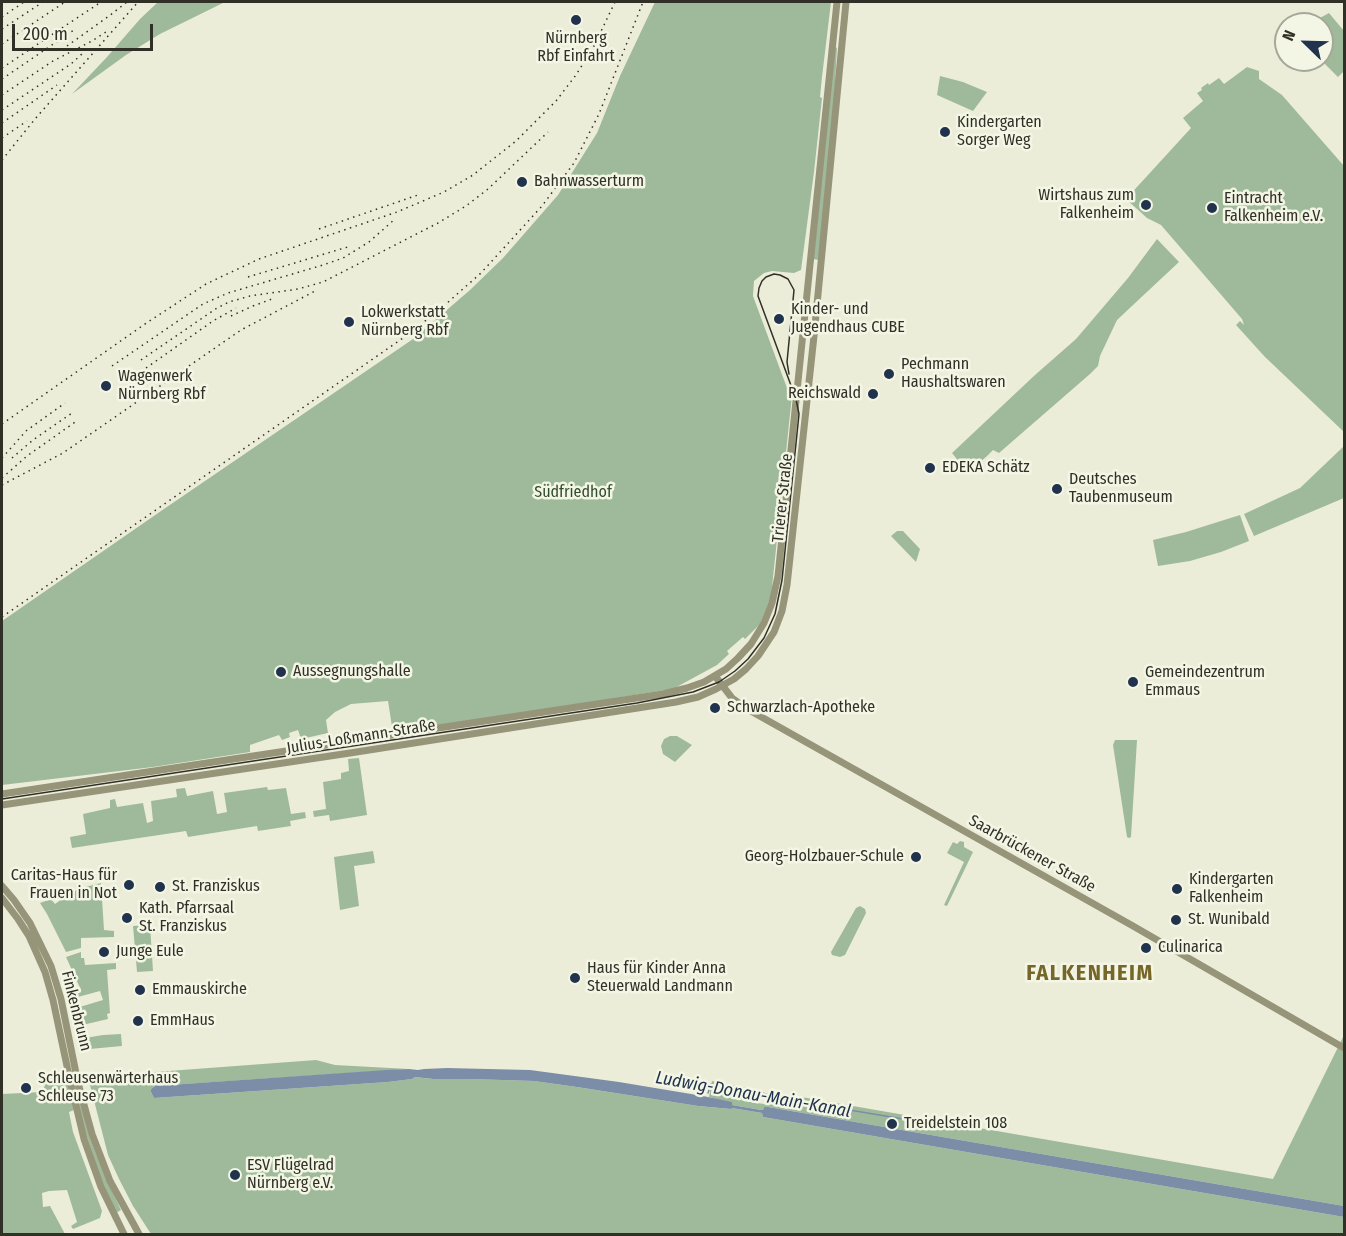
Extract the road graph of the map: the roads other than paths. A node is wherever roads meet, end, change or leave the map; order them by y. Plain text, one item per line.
1 (837, 2) edge
2 (846, 2) edge
3 (833, 46) junction
4 (842, 48) junction
5 (808, 283) junction
6 (818, 289) junction
7 (715, 676) junction
8 (722, 687) junction
9 (2, 794) edge
10 (2, 804) edge
11 (2, 886) edge
12 (2, 898) edge
13 (1344, 1048) edge
14 (115, 1217) junction
15 (129, 1219) junction
16 (124, 1234) edge
17 (139, 1234) edge

1 - 3 main road, Trierer Straße
2 - 4 main road, Trierer Straße
3 - 4 main road
3 - 5 main road, Trierer Straße
4 - 6 main road, Trierer Straße
5 - 6 main road
5 - 7 main road, Trierer Straße
6 - 8 main road, Trierer Straße
7 - 8 main road, Saarbrückener Straße
7 - 9 main road, Julius-Loßmann-Straße
8 - 10 main road, Julius-Loßmann-Straße
8 - 13 main road, Saarbrückener Straße
11 - 15 main road, Finkenbrunn
12 - 14 main road, Finkenbrunn
14 - 15 main road
14 - 16 main road, Finkenbrunn
15 - 17 main road, Finkenbrunn

